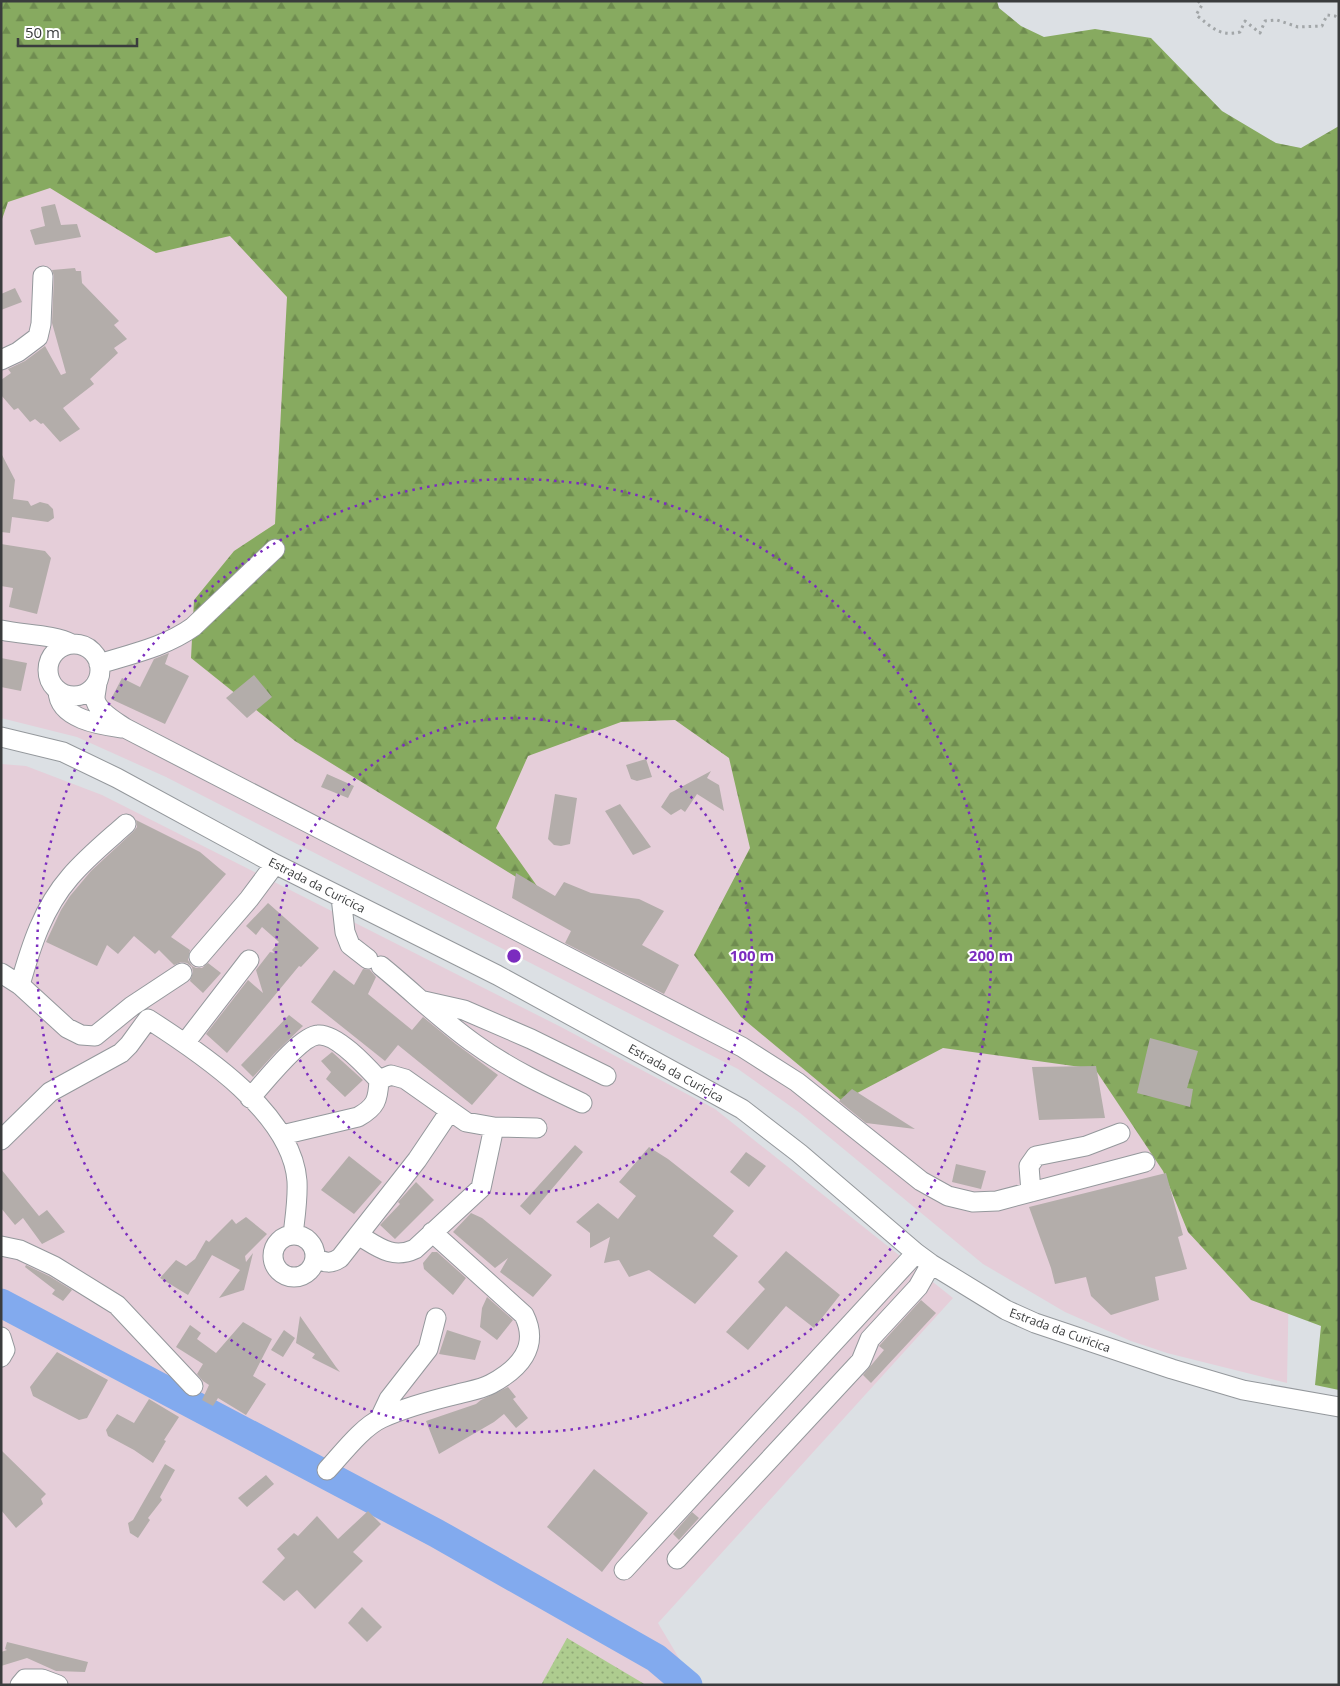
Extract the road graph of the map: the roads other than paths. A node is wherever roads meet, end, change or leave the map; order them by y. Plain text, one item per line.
1 (43, 276) dead end
2 (1, 360) edge
3 (276, 549) dead end
4 (9, 632) edge
5 (72, 644) junction
6 (48, 667) junction
7 (98, 673) junction
8 (58, 691) junction
9 (125, 728) junction
10 (1, 737) edge
11 (126, 824) dead end
12 (275, 864) junction
13 (341, 897) junction
14 (199, 957) dead end
15 (249, 960) dead end
16 (1, 973) edge
17 (182, 973) dead end
18 (20, 985) junction
19 (422, 1001) junction
20 (132, 1006) junction
21 (148, 1019) junction
22 (185, 1043) junction
23 (606, 1076) dead end
24 (379, 1080) junction
25 (250, 1098) junction
26 (582, 1103) dead end
27 (450, 1112) junction
28 (494, 1127) junction
29 (537, 1128) dead end
30 (1120, 1133) dead end
31 (282, 1135) junction
32 (1, 1140) edge
33 (1144, 1162) dead end
34 (1031, 1192) junction
35 (432, 1232) junction
36 (292, 1235) junction
37 (358, 1235) junction
38 (1, 1246) edge
39 (316, 1258) junction
40 (924, 1258) junction
41 (436, 1318) dead end
42 (1, 1337) edge
43 (1, 1357) edge
44 (193, 1386) dead end
45 (1339, 1407) edge
46 (380, 1418) junction
47 (327, 1470) dead end
48 (676, 1559) dead end
49 (624, 1570) dead end
50 (20, 1685) edge
51 (58, 1685) edge

1 - 2 street
3 - 7 street
4 - 5 street
4 - 6 street
5 - 6 street
5 - 7 street
6 - 8 street
7 - 8 street
7 - 9 street
8 - 9 street
9 - 34 street
10 - 12 street, Estrada da Curicica
11 - 18 street
12 - 13 street, Estrada da Curicica
12 - 14 street
13 - 19 street
13 - 40 street, Estrada da Curicica
15 - 22 street
16 - 18 street
17 - 20 street
18 - 20 street
19 - 23 street
19 - 26 street
20 - 21 street
21 - 22 street
21 - 32 street
22 - 25 street
24 - 25 street
24 - 27 street
24 - 31 street
25 - 31 street
27 - 28 street
27 - 37 street
28 - 29 street
28 - 35 street
30 - 34 street
31 - 36 street
33 - 34 street
35 - 37 street
35 - 46 street
36 - 39 street
36 - 39 street
37 - 39 street
38 - 44 street
40 - 45 street, Estrada da Curicica
40 - 48 street
40 - 49 street
41 - 46 street
42 - 43 street
46 - 47 street
50 - 51 street

